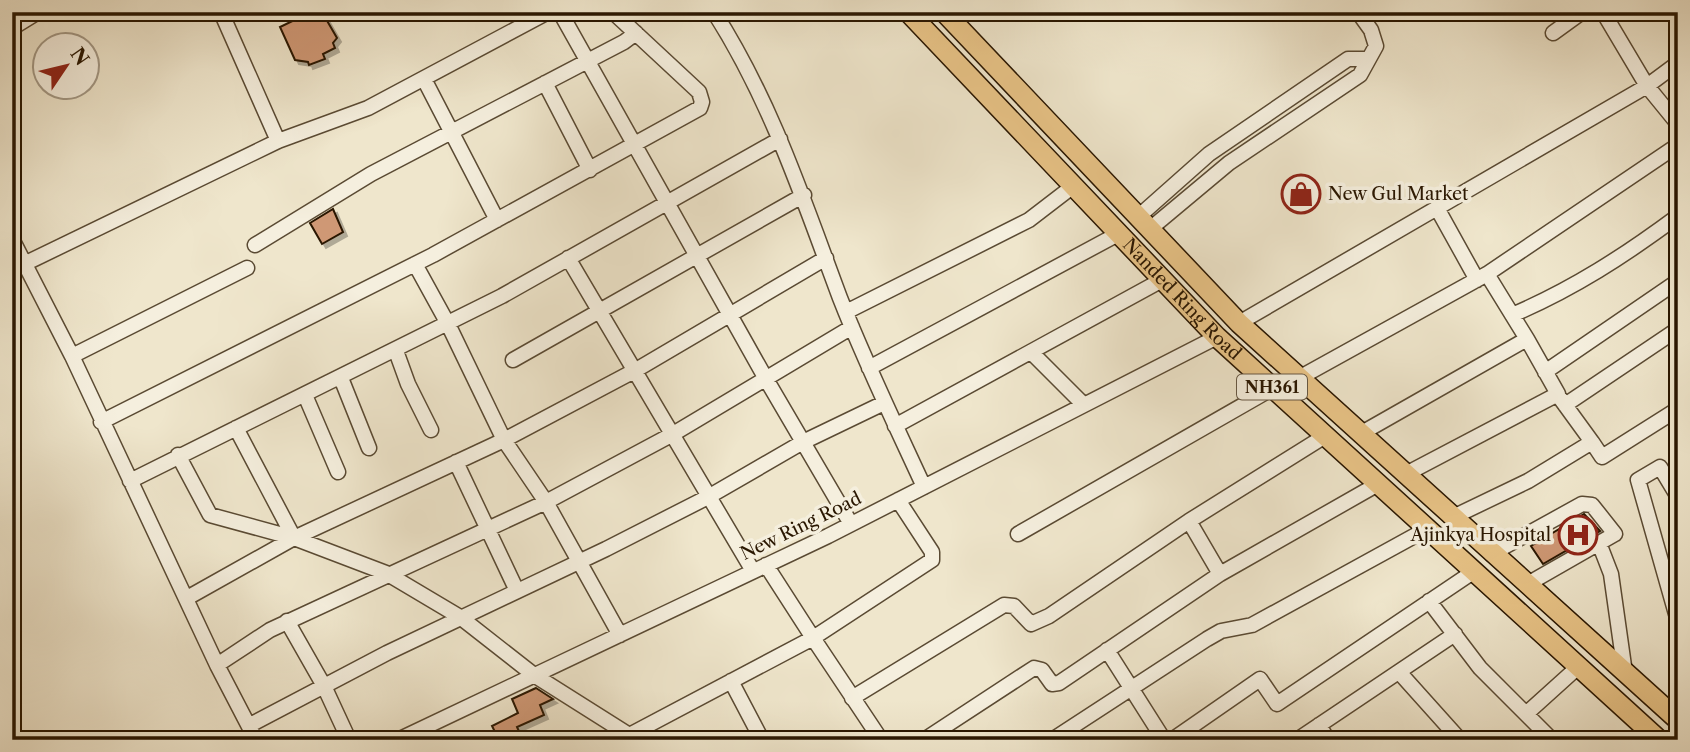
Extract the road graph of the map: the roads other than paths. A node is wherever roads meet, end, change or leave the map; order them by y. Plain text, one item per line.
1 (38, 12) edge
2 (221, 12) edge
3 (548, 12) edge
4 (560, 12) edge
5 (613, 12) edge
6 (714, 12) edge
7 (908, 12) edge
8 (944, 12) edge
9 (1358, 12) edge
10 (1582, 12) edge
11 (1604, 12) edge
12 (12, 28) edge
13 (636, 33) junction
14 (1553, 33) dead end
15 (587, 61) junction
16 (1678, 63) edge
17 (424, 79) junction
18 (545, 83) junction
19 (1647, 86) junction
20 (1678, 124) edge
21 (453, 132) junction
22 (780, 139) junction
23 (278, 141) junction
24 (1678, 145) edge
25 (635, 146) junction
26 (590, 170) junction
27 (1072, 187) junction
28 (804, 195) junction
29 (667, 203) junction
30 (1437, 208) junction
31 (1678, 216) edge
32 (498, 220) junction
33 (1144, 223) junction
34 (1118, 234) junction
35 (12, 239) edge
36 (255, 245) dead end
37 (698, 257) junction
38 (568, 258) junction
39 (826, 258) junction
40 (24, 264) junction
41 (415, 264) junction
42 (247, 268) dead end
43 (1482, 277) junction
44 (1162, 280) junction
45 (1678, 281) edge
46 (600, 311) junction
47 (846, 312) junction
48 (1512, 316) junction
49 (730, 317) junction
50 (1239, 323) junction
51 (449, 324) junction
52 (852, 327) junction
53 (1678, 329) edge
54 (1217, 337) junction
55 (1527, 339) junction
56 (396, 351) junction
57 (1031, 352) junction
58 (72, 356) junction
59 (513, 360) dead end
60 (869, 368) junction
61 (636, 370) junction
62 (1545, 372) junction
63 (341, 378) junction
64 (1299, 378) junction
65 (765, 379) junction
66 (1273, 388) junction
67 (305, 395) junction
68 (1562, 399) junction
69 (884, 402) junction
70 (1084, 405) junction
71 (1678, 409) edge
72 (101, 422) junction
73 (895, 426) junction
74 (236, 428) junction
75 (431, 430) dead end
76 (673, 434) junction
77 (1360, 434) junction
78 (1325, 436) junction
79 (504, 440) junction
80 (803, 442) junction
81 (1592, 442) junction
82 (369, 447) dead end
83 (178, 455) junction
84 (456, 462) junction
85 (338, 472) dead end
86 (1404, 475) junction
87 (130, 481) junction
88 (1378, 484) junction
89 (924, 487) junction
90 (708, 497) junction
91 (1678, 497) edge
92 (898, 500) junction
93 (546, 502) junction
94 (1451, 518) junction
95 (1189, 521) junction
96 (851, 524) junction
97 (487, 527) junction
98 (1427, 529) junction
99 (1018, 534) dead end
100 (294, 538) junction
101 (1599, 543) junction
102 (1491, 554) junction
103 (579, 562) junction
104 (760, 568) junction
105 (1473, 572) junction
106 (386, 573) junction
107 (1220, 574) junction
108 (1526, 585) junction
109 (517, 591) junction
110 (187, 598) junction
111 (1429, 601) junction
112 (460, 617) junction
113 (287, 621) junction
114 (1678, 621) edge
115 (1455, 634) junction
116 (620, 635) junction
117 (813, 638) junction
118 (1107, 650) junction
119 (217, 665) junction
120 (1578, 667) junction
121 (1399, 672) junction
122 (1625, 673) junction
123 (534, 675) junction
124 (731, 681) junction
125 (324, 686) junction
126 (1131, 686) junction
127 (852, 698) junction
128 (1526, 714) junction
129 (1678, 720) edge
130 (250, 725) junction
131 (1320, 725) junction
132 (625, 737) edge
133 (1455, 738) edge
134 (256, 740) edge
135 (349, 740) edge
136 (398, 740) edge
137 (762, 740) edge
138 (881, 740) edge
139 (925, 740) edge
140 (1052, 740) edge
141 (1164, 740) edge
142 (1172, 740) edge
143 (1297, 740) edge
144 (1328, 740) edge
145 (1552, 740) edge
146 (1659, 740) edge

1 - 12 street
2 - 23 street
3 - 17 street
4 - 15 street
5 - 13 street
6 - 22 street
7 - 27 highway, Nanded Ring Road / NH361
8 - 33 highway, NH361
9 - 33 street
10 - 14 street
11 - 19 street
13 - 15 street
13 - 25 street
15 - 18 street
15 - 25 street
16 - 19 street
17 - 21 street
17 - 23 street
18 - 21 street
18 - 26 street
19 - 20 street
19 - 30 street
21 - 32 street
21 - 36 street
22 - 28 street
22 - 29 street
23 - 40 street
24 - 43 street
25 - 26 street
25 - 29 street
26 - 32 street
27 - 34 highway, Nanded Ring Road / NH361
27 - 47 street
28 - 37 street
28 - 39 street
29 - 37 street
29 - 38 street
30 - 43 street
30 - 50 street
31 - 48 street
32 - 41 street
33 - 50 highway, NH361
34 - 44 highway, Nanded Ring Road / NH361
34 - 60 street
35 - 40 street
37 - 46 street
37 - 49 street
38 - 46 street
38 - 51 street
39 - 47 street
39 - 49 street
40 - 58 street
41 - 51 street
41 - 72 street
42 - 58 street
43 - 48 street
43 - 64 street
44 - 54 highway, Nanded Ring Road / NH361
44 - 57 street
45 - 62 street
46 - 59 street
46 - 61 street
47 - 52 street
48 - 55 street
49 - 61 street
49 - 65 street
50 - 64 highway, NH361
51 - 56 street
51 - 79 street
52 - 60 street
52 - 65 street
53 - 68 street
54 - 66 highway, Nanded Ring Road / NH361
54 - 70 street, New Ring Road
55 - 62 street
55 - 77 street
56 - 63 street
56 - 75 street
57 - 70 street
57 - 73 street
58 - 72 street
60 - 69 street
61 - 76 street
61 - 79 street
62 - 68 street
63 - 67 street
63 - 82 street
64 - 77 highway, NH361
65 - 76 street
65 - 80 street
66 - 78 highway, Nanded Ring Road / NH361
66 - 99 street
67 - 74 street
67 - 85 street
68 - 81 street
68 - 86 street
69 - 73 street
69 - 80 street
70 - 89 street, New Ring Road
71 - 81 street
72 - 87 street
73 - 89 street
74 - 83 street
74 - 100 street
76 - 90 street
76 - 93 street
77 - 86 highway, NH361
78 - 88 highway, Nanded Ring Road / NH361
78 - 95 street
79 - 84 street
79 - 93 street
80 - 90 street
80 - 96 street
81 - 94 street
83 - 87 street
83 - 100 street
84 - 97 street
84 - 100 street
86 - 94 highway, NH361
87 - 110 street
88 - 98 highway, Nanded Ring Road / NH361
88 - 107 street
89 - 92 street, New Ring Road
90 - 103 street
90 - 104 street
91 - 114 street
92 - 96 street, New Ring Road
92 - 117 street
93 - 97 street
93 - 103 street
94 - 102 highway, NH361
95 - 107 street
95 - 127 street
96 - 104 street, New Ring Road
97 - 106 street
97 - 109 street
98 - 105 highway, Nanded Ring Road / NH361
98 - 126 street
100 - 106 street
100 - 110 street
101 - 102 street
101 - 108 street
101 - 122 street
102 - 108 highway, NH361
103 - 109 street
103 - 116 street
104 - 116 street, New Ring Road
104 - 117 street
105 - 111 street
105 - 120 highway, Nanded Ring Road / NH361
106 - 112 street
106 - 113 street
107 - 118 street
108 - 122 highway, NH361
109 - 112 street
110 - 119 street
111 - 115 street
111 - 142 street
112 - 123 street
112 - 125 street
113 - 119 street
113 - 125 street
115 - 121 street
115 - 128 street
116 - 123 street, New Ring Road
117 - 124 street
117 - 127 street
118 - 126 street
118 - 139 street
119 - 130 street
120 - 128 street
120 - 146 highway, Nanded Ring Road / NH361
121 - 131 street
121 - 133 street
122 - 129 highway, NH361
123 - 132 street
123 - 136 street, New Ring Road
124 - 132 street
124 - 137 street
125 - 130 street
125 - 135 street
126 - 140 street
126 - 141 street
127 - 138 street
128 - 145 street
130 - 134 street
131 - 143 street
131 - 144 street

